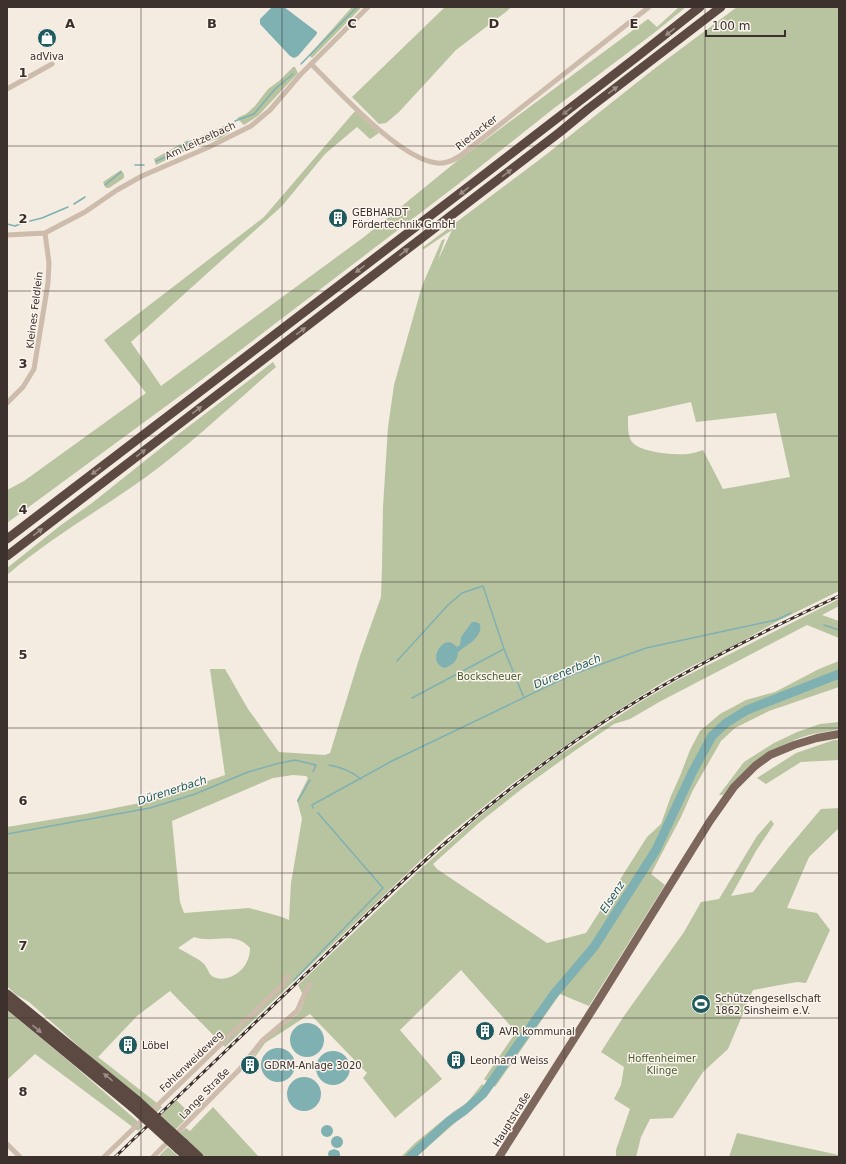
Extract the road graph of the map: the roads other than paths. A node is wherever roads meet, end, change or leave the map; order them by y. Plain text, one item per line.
1 (368, 7) edge
2 (650, 7) edge
3 (700, 7) edge
4 (721, 7) edge
5 (52, 64) dead end
6 (311, 64) junction
7 (7, 89) edge
8 (45, 233) junction
9 (7, 235) edge
10 (7, 402) edge
11 (24, 526) junction
12 (7, 532) edge
13 (7, 539) edge
14 (7, 556) edge
15 (839, 734) edge
16 (288, 976) dead end
17 (310, 984) dead end
18 (7, 994) edge
19 (7, 1004) edge
20 (135, 1104) junction
21 (7, 1144) edge
22 (181, 1146) junction
23 (20, 1157) edge
24 (104, 1157) edge
25 (154, 1157) edge
26 (187, 1157) edge
27 (199, 1157) edge
28 (499, 1157) edge

1 - 6 street, Am Leitzelbach
2 - 6 street, Riedacker
3 -> 11 highway
14 -> 4 highway
5 - 7 street
6 - 8 street, Am Leitzelbach
8 - 9 street, Am Leitzelbach
8 - 10 street, Kleines Feldlein
11 - 12 highway
11 - 13 highway
15 - 28 main road, Hauptstraße
16 - 24 street, Fohlenweideweg
17 - 25 street, Lange Straße
20 -> 18 highway
19 -> 20 highway
20 - 22 highway, bridge
21 - 23 street
22 - 26 highway
22 - 27 highway

